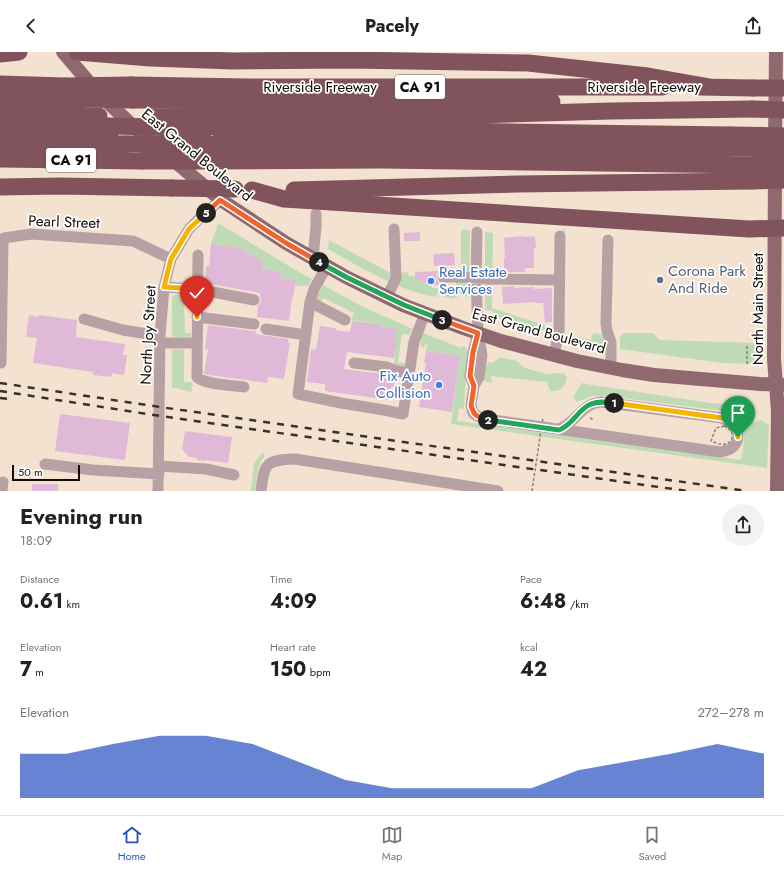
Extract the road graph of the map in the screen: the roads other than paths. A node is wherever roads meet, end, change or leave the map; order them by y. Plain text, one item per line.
1 (19, 52) edge
2 (63, 52) edge
3 (77, 52) edge
4 (776, 52) edge
5 (0, 54) edge
6 (0, 84) edge
7 (710, 87) junction
8 (784, 88) edge
9 (132, 93) junction
10 (0, 99) edge
11 (0, 106) edge
12 (704, 110) junction
13 (784, 110) edge
14 (0, 115) edge
15 (74, 116) junction
16 (0, 123) edge
17 (106, 124) junction
18 (160, 125) junction
19 (0, 128) edge
20 (780, 131) edge
21 (730, 142) junction
22 (0, 143) edge
23 (784, 148) edge
24 (0, 159) edge
25 (784, 165) edge
26 (752, 173) junction
27 (784, 180) edge
28 (0, 187) edge
29 (252, 190) junction
30 (220, 200) junction
31 (316, 214) dead end
32 (779, 228) edge
33 (394, 229) dead end
34 (477, 232) dead end
35 (560, 236) dead end
36 (2, 237) edge
37 (608, 240) dead end
38 (198, 255) dead end
39 (314, 258) junction
40 (171, 259) junction
41 (327, 266) junction
42 (443, 277) dead end
43 (476, 279) junction
44 (559, 280) junction
45 (164, 287) junction
46 (197, 289) junction
47 (387, 297) junction
48 (254, 300) dead end
49 (310, 302) junction
50 (425, 313) junction
51 (197, 317) junction
52 (84, 319) dead end
53 (345, 320) dead end
54 (254, 324) dead end
55 (266, 329) dead end
56 (478, 333) junction
57 (306, 335) junction
58 (160, 339) junction
59 (196, 343) junction
60 (554, 355) junction
61 (1, 363) dead end
62 (354, 363) dead end
63 (611, 368) junction
64 (409, 373) junction
65 (780, 385) edge
66 (244, 387) dead end
67 (559, 430) junction
68 (45, 464) dead end
69 (159, 470) junction
70 (234, 475) dead end
71 (158, 491) edge
72 (261, 491) edge
73 (498, 491) edge
74 (777, 491) edge

1 - 5 highway
2 - 30 main road, East Grand Boulevard
3 - 7 highway
4 - 20 main road, North Main Street
6 - 9 highway, Riverside Freeway / CA 91, bridge
7 - 8 highway, Riverside Freeway / CA 91, bridge
7 - 9 highway, Riverside Freeway / CA 91
9 - 10 highway, bridge
9 - 12 highway
11 - 15 highway
12 - 13 highway, bridge
12 - 18 highway
14 - 15 highway
15 - 17 highway
16 - 17 highway
17 - 18 highway
17 - 19 highway
18 - 21 highway
20 - 21 highway, bridge
20 - 32 main road, North Main Street
21 - 22 highway, bridge
21 - 23 highway, bridge
24 - 26 highway, CA 91, bridge
25 - 26 highway, CA 91, bridge
26 - 27 highway, bridge
26 - 29 highway
28 - 29 highway, bridge
29 - 32 highway
30 - 39 main road, East Grand Boulevard
30 - 40 street, North Joy Street
31 - 39 street
32 - 65 main road, North Main Street
33 - 47 street
34 - 43 street
35 - 44 street
36 - 40 street, Pearl Street
36 - 61 street, Pearl Street
37 - 63 street
38 - 46 street
39 - 41 main road, East Grand Boulevard
40 - 45 street, North Joy Street
41 - 47 main road, East Grand Boulevard
41 - 49 street
42 - 43 street
43 - 44 street
43 - 56 street
44 - 60 street
45 - 46 street
45 - 58 street, North Joy Street
46 - 48 street
46 - 51 street
47 - 50 main road, East Grand Boulevard
49 - 53 street
49 - 57 street
50 - 56 main road, East Grand Boulevard
50 - 64 street
51 - 54 street
51 - 59 street
52 - 58 street
55 - 57 street
56 - 60 main road, East Grand Boulevard
56 - 67 street
57 - 64 street
58 - 59 street
58 - 69 street, North Joy Street
59 - 66 street
60 - 63 main road, East Grand Boulevard
62 - 64 street
63 - 65 main road, East Grand Boulevard
65 - 74 main road, North Main Street
67 - 67 street
68 - 69 street
69 - 70 street
69 - 71 street, North Joy Street
72 - 73 street

